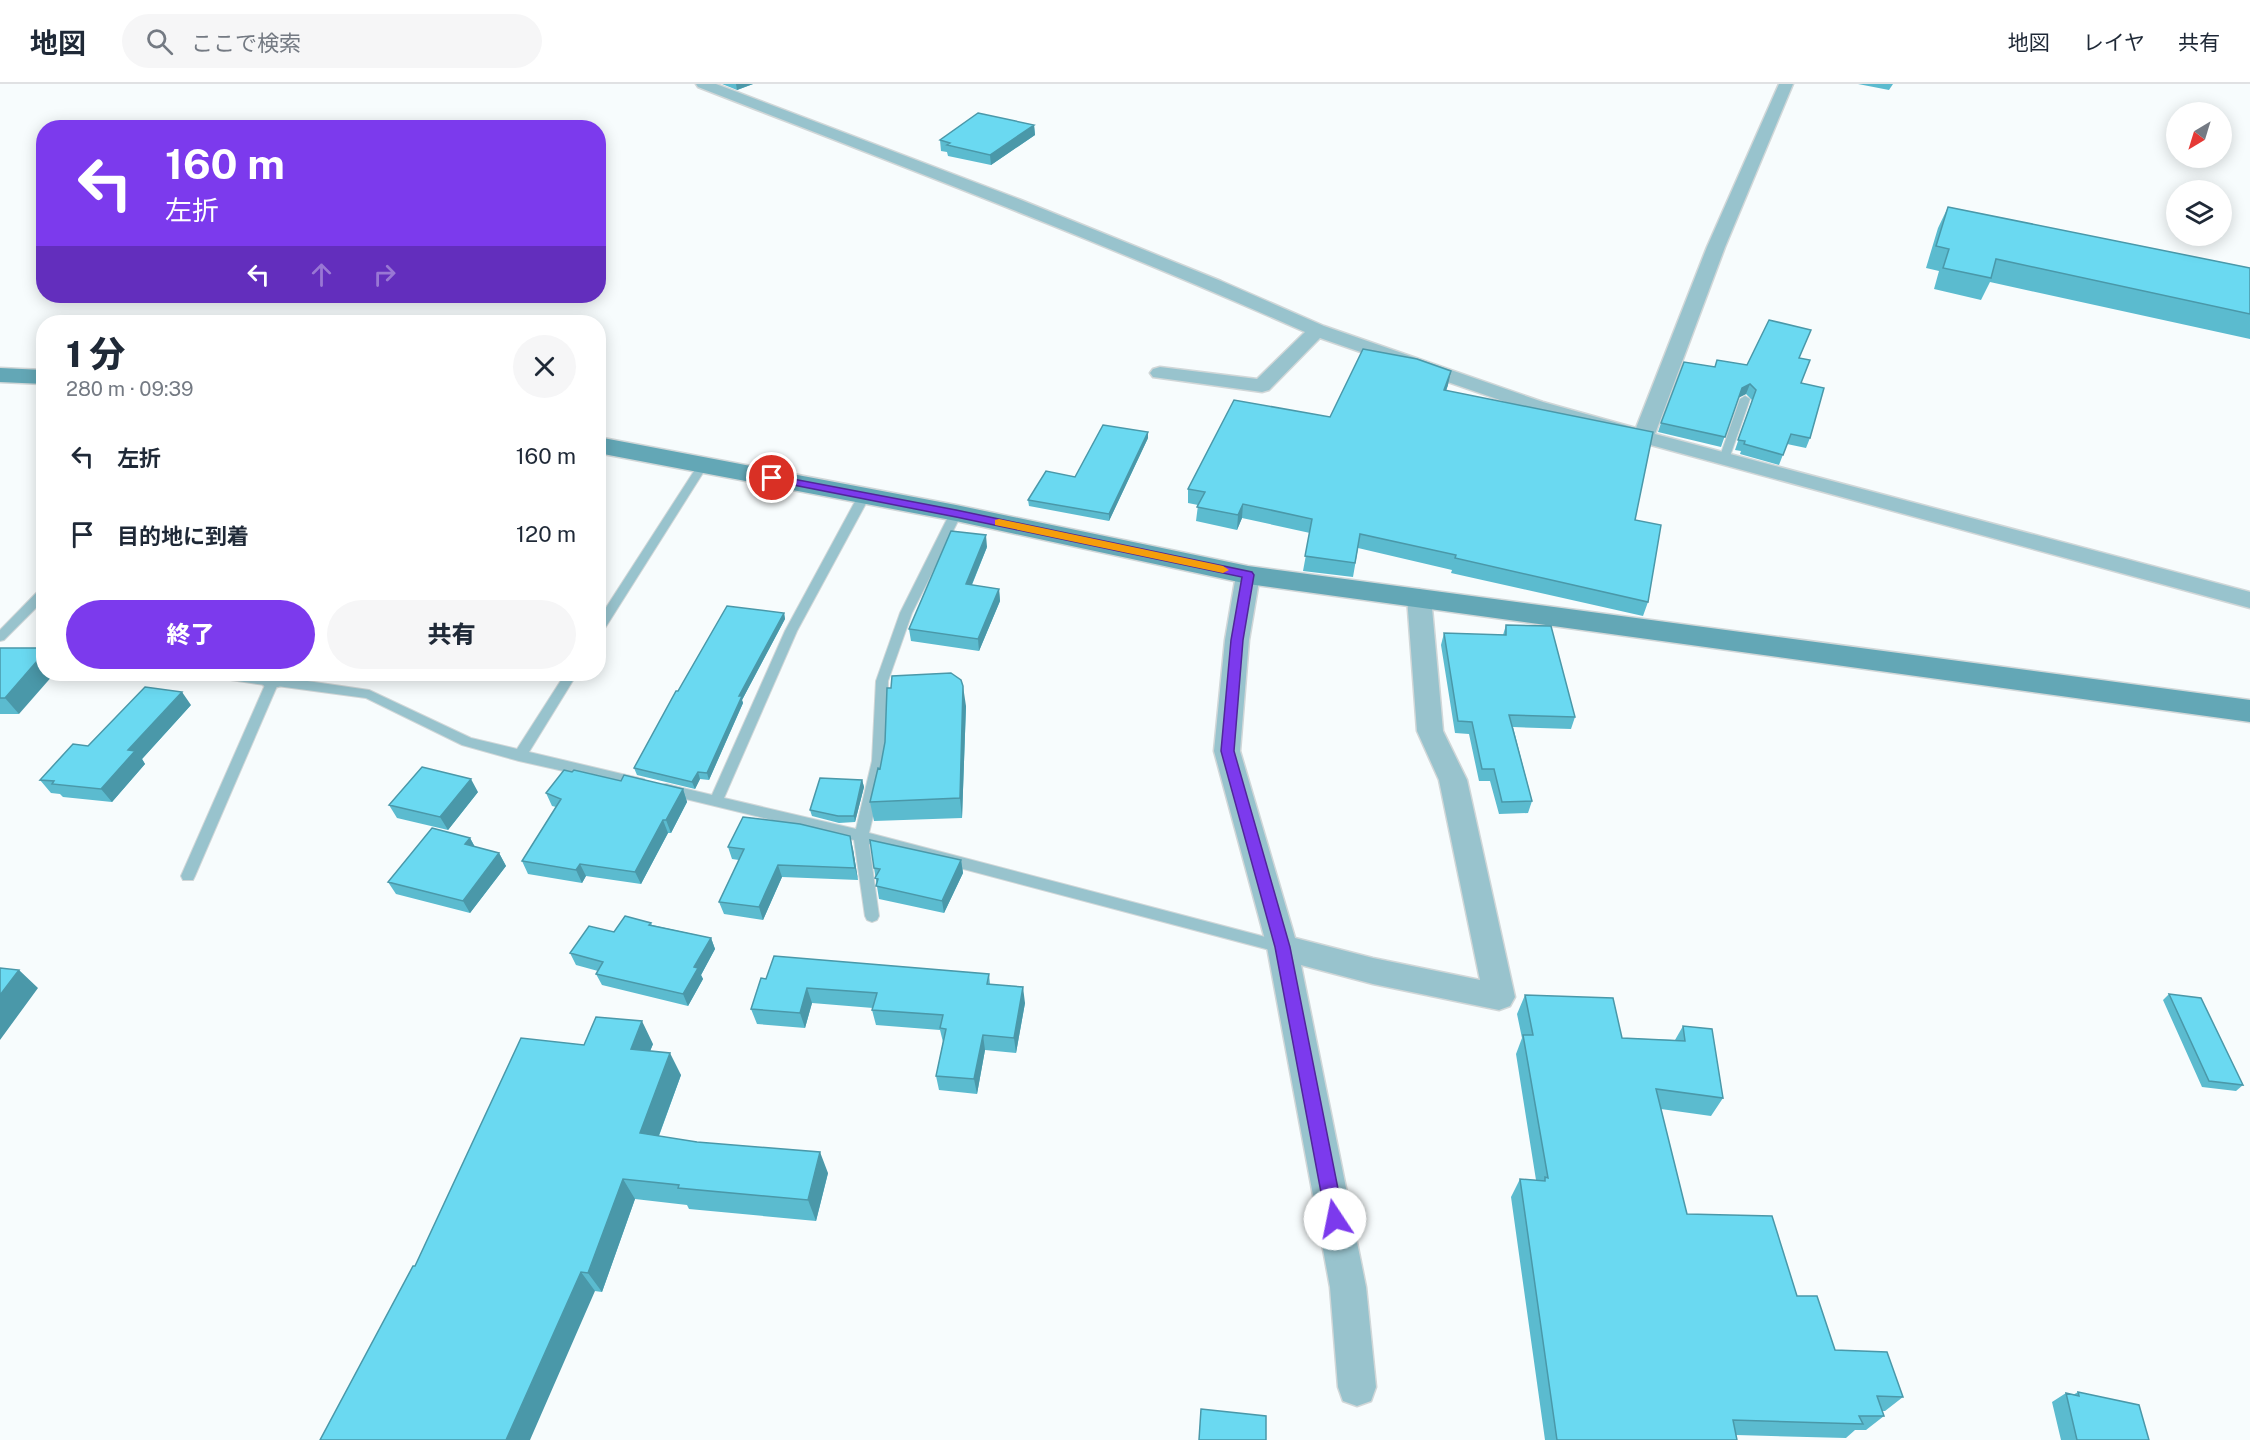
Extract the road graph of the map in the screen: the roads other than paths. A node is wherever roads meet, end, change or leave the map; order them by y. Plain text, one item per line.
1 (703, 84) edge
2 (1786, 84) edge
3 (1317, 330) junction
4 (1160, 373) dead end
5 (0, 375) edge
6 (36, 377) edge
7 (1745, 399) edge
8 (1643, 437) junction
9 (606, 446) edge
10 (1724, 459) junction
11 (703, 465) junction
12 (864, 496) junction
13 (956, 513) junction
14 (1248, 575) junction
15 (1419, 597) junction
16 (36, 599) edge
17 (2250, 600) edge
18 (606, 617) edge
19 (0, 637) edge
20 (274, 681) edge
21 (298, 681) edge
22 (567, 681) edge
23 (2250, 711) edge
24 (519, 756) junction
25 (716, 801) junction
26 (861, 836) junction
27 (188, 876) dead end
28 (872, 916) dead end
29 (1282, 947) junction
30 (1357, 1387) dead end

1 - 3 street
2 - 8 street
3 - 4 street
3 - 8 street
5 - 6 street
7 - 10 lane
8 - 10 street
9 - 11 street
10 - 17 street
11 - 12 street
11 - 18 lane
12 - 13 street
12 - 25 lane
13 - 14 street
13 - 26 lane
14 - 15 street
14 - 29 street
15 - 23 street
15 - 29 street
16 - 19 lane
20 - 27 lane
21 - 24 lane
22 - 24 lane
24 - 25 lane
25 - 26 lane
26 - 28 lane
26 - 29 lane
29 - 30 street

